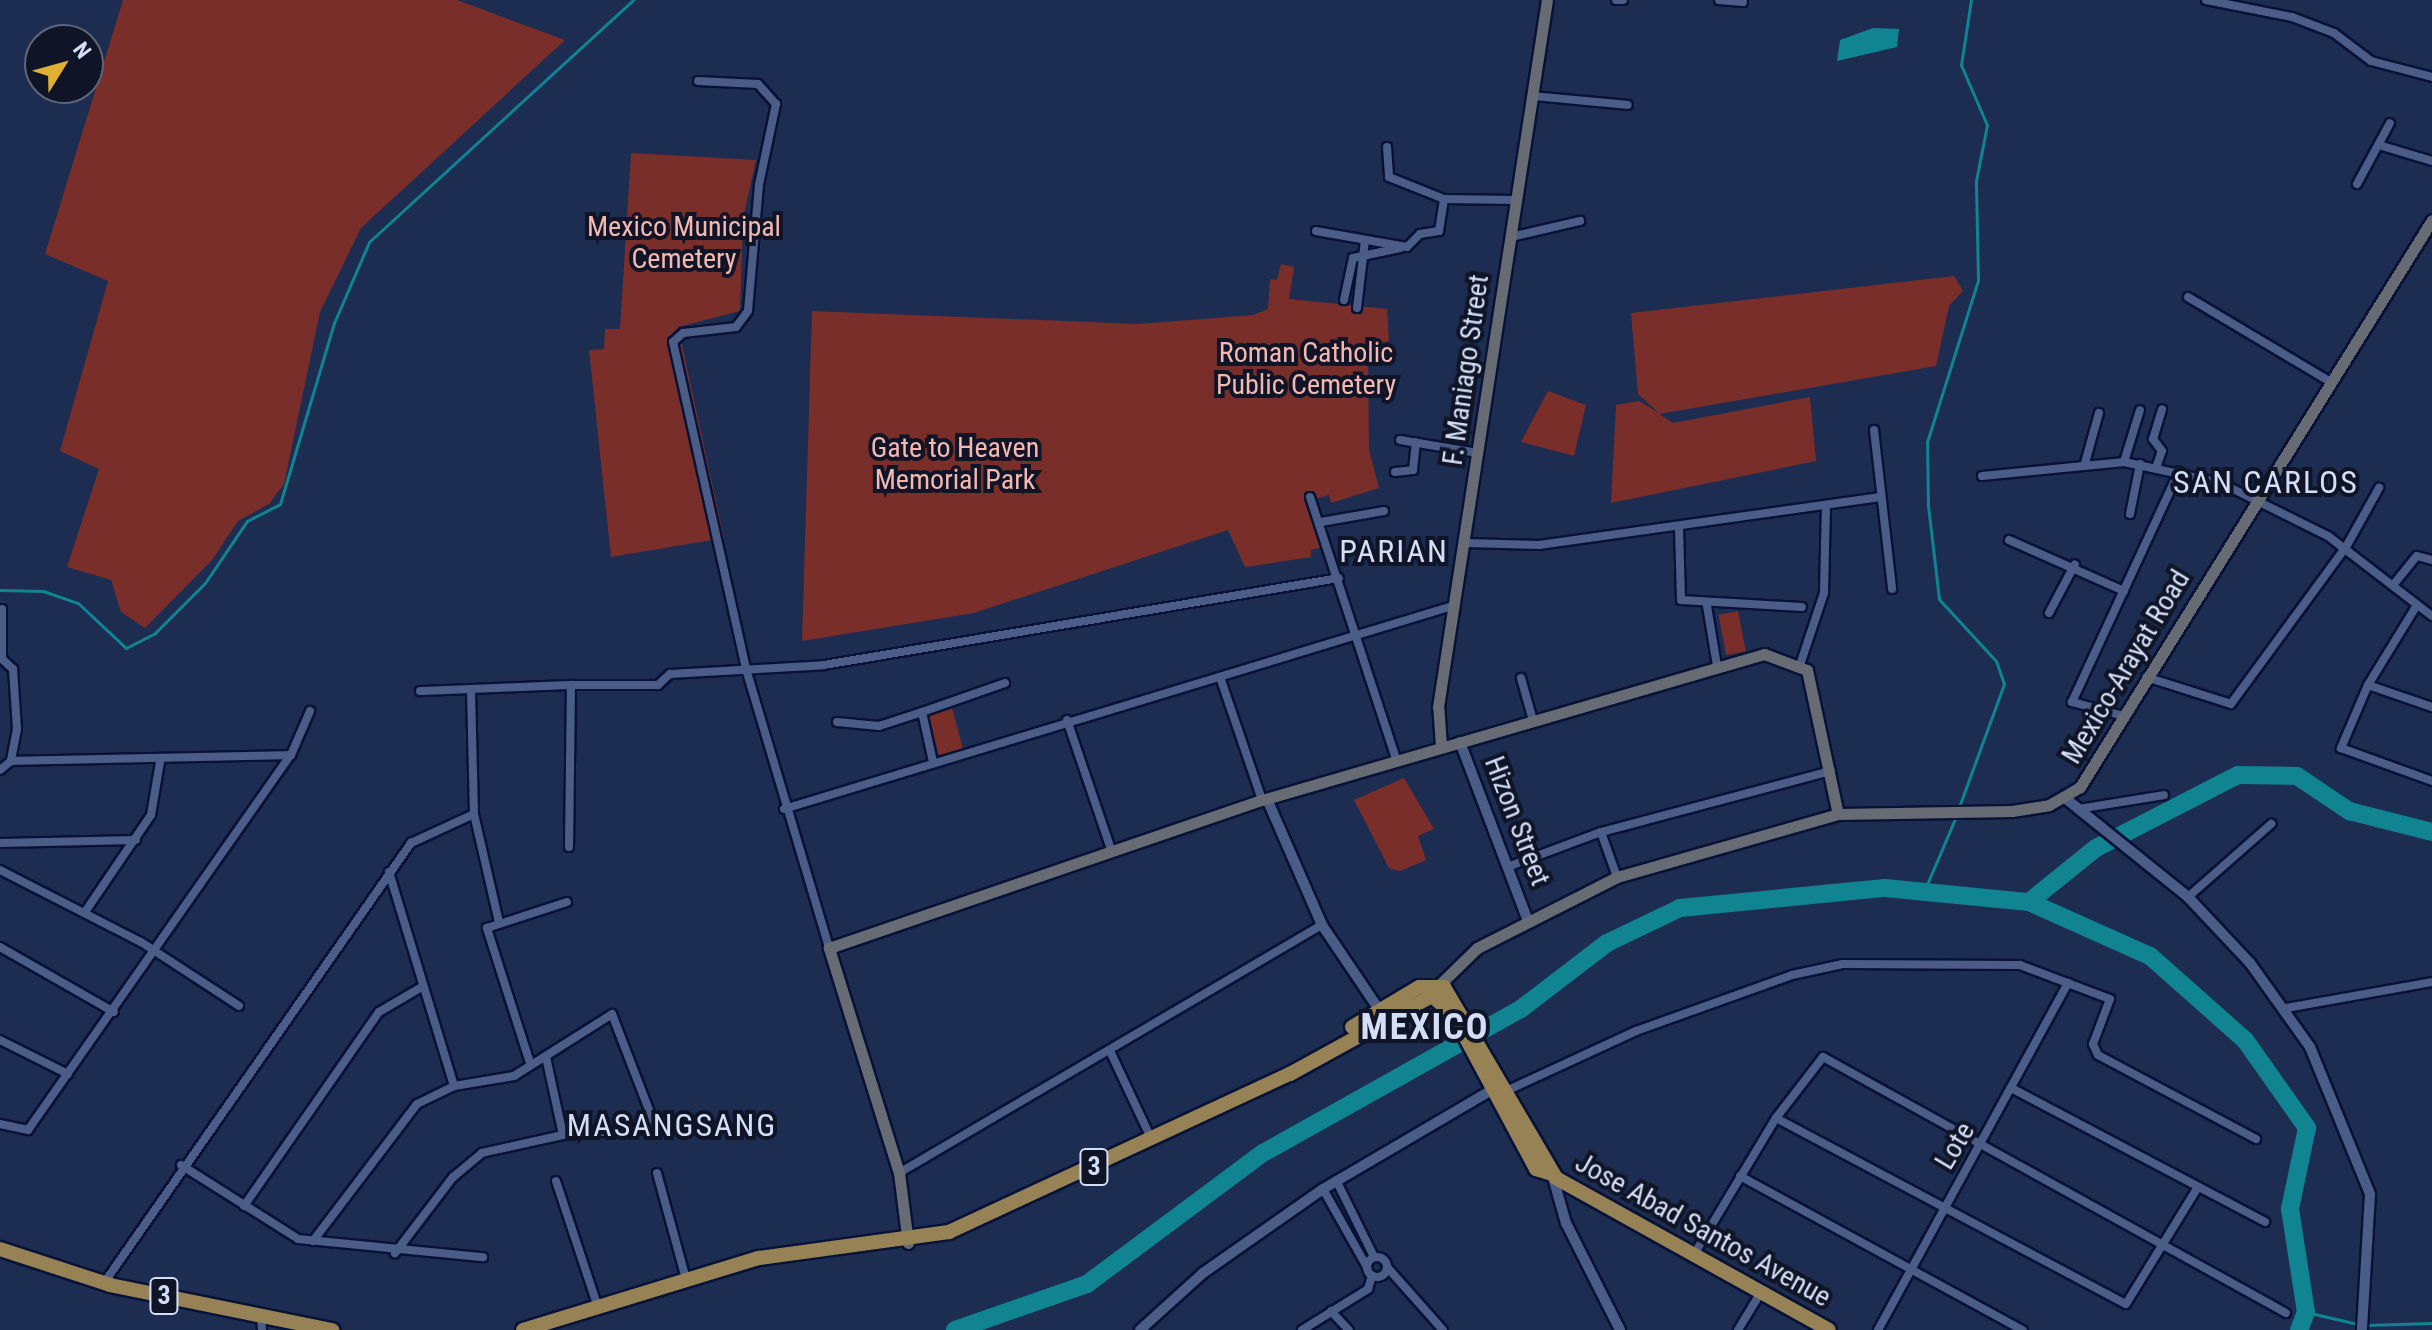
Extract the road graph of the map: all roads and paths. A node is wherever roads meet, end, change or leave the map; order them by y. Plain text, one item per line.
1 (1547, 0) edge
2 (1616, 0) edge
3 (1623, 0) edge
4 (1719, 0) edge
5 (2206, 0) edge
6 (1743, 2) dead end
7 (2432, 77) edge
8 (698, 81) dead end
9 (1533, 96) junction
10 (1628, 105) dead end
11 (2390, 123) dead end
12 (2382, 146) junction
13 (1387, 147) dead end
14 (2432, 161) edge
15 (2357, 184) dead end
16 (1444, 199) junction
17 (1516, 200) junction
18 (2432, 220) edge
19 (1580, 221) dead end
20 (1316, 231) dead end
21 (1511, 237) junction
22 (1365, 240) junction
23 (1400, 248) junction
24 (1363, 258) junction
25 (2188, 297) dead end
26 (1344, 300) dead end
27 (1357, 308) dead end
28 (2329, 381) junction
29 (2162, 409) dead end
30 (2140, 410) dead end
31 (2099, 413) dead end
32 (1874, 430) dead end
33 (1400, 440) dead end
34 (1416, 442) junction
35 (1478, 453) junction
36 (2124, 462) junction
37 (2085, 463) junction
38 (2140, 464) junction
39 (2156, 468) junction
40 (1395, 472) dead end
41 (2179, 472) junction
42 (1982, 476) dead end
43 (2379, 488) dead end
44 (1310, 497) dead end
45 (1879, 497) junction
46 (2256, 500) junction
47 (1826, 505) junction
48 (1384, 511) dead end
49 (2130, 514) dead end
50 (1321, 522) junction
51 (1679, 528) junction
52 (2009, 540) dead end
53 (1466, 543) junction
54 (2346, 547) junction
55 (2432, 560) edge
56 (2075, 564) junction
57 (1339, 578) junction
58 (2394, 584) junction
59 (1892, 589) dead end
60 (2124, 591) junction
61 (1456, 605) junction
62 (2417, 605) junction
63 (1707, 606) junction
64 (1802, 607) dead end
65 (2, 609) dead end
66 (2049, 613) dead end
67 (2432, 616) edge
68 (1353, 634) junction
69 (1, 658) edge
70 (1801, 662) junction
71 (1717, 666) junction
72 (746, 669) junction
73 (1220, 677) junction
74 (2146, 677) junction
75 (1521, 678) dead end
76 (1005, 683) dead end
77 (571, 685) junction
78 (2368, 685) junction
79 (471, 690) junction
80 (420, 691) dead end
81 (2432, 707) edge
82 (310, 711) dead end
83 (922, 712) junction
84 (2124, 716) junction
85 (1532, 717) junction
86 (1067, 720) junction
87 (837, 722) dead end
88 (1460, 742) junction
89 (1441, 746) junction
90 (291, 755) junction
91 (1396, 759) junction
92 (11, 761) junction
93 (160, 762) junction
94 (933, 762) junction
95 (0, 770) edge
96 (1831, 771) junction
97 (2432, 781) edge
98 (2164, 795) dead end
99 (2065, 798) junction
100 (1265, 799) junction
101 (784, 809) junction
102 (2078, 809) junction
103 (474, 814) junction
104 (1838, 814) junction
105 (2271, 824) dead end
106 (1601, 832) junction
107 (136, 840) junction
108 (0, 843) edge
109 (569, 847) dead end
110 (1111, 849) junction
111 (1510, 866) junction
112 (0, 870) edge
113 (389, 872) junction
114 (1617, 877) junction
115 (2188, 897) junction
116 (567, 902) dead end
117 (85, 912) junction
118 (1527, 918) junction
119 (499, 922) junction
120 (1322, 925) junction
121 (0, 947) edge
122 (829, 948) junction
123 (155, 951) junction
124 (2432, 982) edge
125 (2068, 983) junction
126 (420, 988) junction
127 (1434, 990) junction
128 (239, 1006) dead end
129 (2286, 1008) junction
130 (1380, 1011) junction
131 (114, 1012) junction
132 (0, 1040) edge
133 (1110, 1051) junction
134 (546, 1057) junction
135 (530, 1063) junction
136 (68, 1074) junction
137 (1273, 1077) junction
138 (454, 1086) junction
139 (2013, 1089) junction
140 (1499, 1090) junction
141 (1776, 1118) junction
142 (0, 1124) edge
143 (563, 1135) junction
144 (1151, 1138) junction
145 (2256, 1139) dead end
146 (1979, 1149) junction
147 (181, 1165) junction
148 (657, 1173) dead end
149 (899, 1173) junction
150 (1552, 1174) junction
151 (1740, 1176) junction
152 (1336, 1180) junction
153 (556, 1181) dead end
154 (1323, 1189) junction
155 (2196, 1190) junction
156 (244, 1206) junction
157 (1941, 1212) junction
158 (2265, 1222) dead end
159 (313, 1241) junction
160 (908, 1243) junction
161 (0, 1249) edge
162 (2161, 1249) junction
163 (395, 1253) junction
164 (1693, 1256) junction
165 (483, 1257) dead end
166 (1374, 1257) junction
167 (1387, 1267) junction
168 (1369, 1271) junction
169 (1909, 1273) junction
170 (686, 1279) junction
171 (104, 1283) junction
172 (1761, 1292) junction
173 (598, 1307) junction
174 (1331, 1311) junction
175 (2286, 1313) dead end
176 (262, 1323) edge
177 (332, 1330) edge
178 (523, 1330) edge
179 (1140, 1330) edge
180 (1302, 1330) edge
181 (1349, 1330) edge
182 (1443, 1330) edge
183 (1620, 1330) edge
184 (1738, 1330) edge
185 (1829, 1330) edge
186 (1878, 1330) edge
187 (2023, 1330) edge
188 (2362, 1330) edge

1 - 9 main road, F. Maniago Street
2 - 3 street
4 - 6 street
5 - 7 street
8 - 72 street
9 - 10 street
9 - 17 main road, F. Maniago Street
11 - 12 street
12 - 14 street
12 - 15 street
13 - 16 street
16 - 17 street
16 - 23 street
17 - 21 main road, F. Maniago Street
18 - 28 main road, Mexico-Arayat Road
19 - 21 street
20 - 22 street
21 - 35 main road, F. Maniago Street
22 - 23 street
22 - 24 street
23 - 24 street
24 - 26 street
24 - 27 street
25 - 28 street
28 - 46 main road, Mexico-Arayat Road
29 - 39 street
30 - 36 street
31 - 37 street
32 - 45 street
33 - 34 street
34 - 35 street
34 - 40 street
35 - 53 main road, F. Maniago Street
36 - 37 street
36 - 38 street
37 - 42 street
38 - 39 street
38 - 49 street
39 - 41 street
41 - 46 street
41 - 60 street
43 - 54 street
44 - 50 street
45 - 47 street
45 - 59 street
46 - 54 street
46 - 74 main road, Mexico-Arayat Road
47 - 51 street
47 - 70 street
48 - 50 street
50 - 57 street
51 - 53 street
51 - 63 street
52 - 56 street
53 - 61 main road, F. Maniago Street
54 - 58 street
54 - 74 street
55 - 58 street
56 - 60 street
56 - 66 street
57 - 68 street
57 - 72 street
58 - 62 street
60 - 84 street
61 - 68 street
61 - 89 main road, F. Maniago Street
62 - 67 street
62 - 78 street
63 - 64 street
63 - 71 street
65 - 69 street
68 - 73 street
68 - 91 street
69 - 92 street
70 - 71 main road
70 - 96 main road
71 - 85 main road
72 - 77 street
72 - 101 street
73 - 86 street
73 - 100 street
74 - 84 main road, Mexico-Arayat Road
75 - 85 street
76 - 83 street
77 - 79 street
77 - 109 street
78 - 81 street
78 - 97 street
79 - 80 street
79 - 103 street
82 - 90 street
83 - 87 street
83 - 94 street
84 - 99 main road, Mexico-Arayat Road
85 - 88 main road
86 - 94 street
86 - 110 street
88 - 89 main road
88 - 111 street, Hizon Street
89 - 91 main road
90 - 93 street
90 - 123 street
91 - 100 main road
92 - 93 street
92 - 95 street
93 - 107 street
94 - 101 street
96 - 104 main road
96 - 106 street
98 - 102 street
99 - 102 street
99 - 104 main road, Mexico-Arayat Road
100 - 110 main road
100 - 120 street
101 - 122 street
102 - 115 street
103 - 113 street
103 - 119 street
104 - 114 main road, Mexico-Arayat Road
105 - 115 street
106 - 111 street
106 - 114 street
107 - 108 street
107 - 117 street
110 - 122 main road
111 - 118 street, Hizon Street
112 - 117 street
113 - 126 street
113 - 147 street
114 - 118 main road, Mexico-Arayat Road
115 - 129 street
116 - 119 street
117 - 123 street
118 - 127 main road, Mexico-Arayat Road
119 - 135 street
120 - 130 street
120 - 133 street
121 - 131 street
122 - 149 main road
123 - 128 street
123 - 131 street
124 - 129 street
125 - 139 street, Lote
125 - 140 street
125 - 145 street
126 - 138 street
126 - 156 street
127 - 130 highway, 3
127 - 137 highway, 3
127 - 140 highway, Jose Abad Santos Avenue
129 - 188 street
130 - 137 highway, 3
131 - 136 street
132 - 136 street
133 - 144 street
133 - 149 street
134 - 135 street
134 - 143 street
134 - 143 street
135 - 138 street
136 - 142 street
137 - 144 highway, 3
138 - 159 street
139 - 146 street, Lote
139 - 155 street
140 - 150 highway, Jose Abad Santos Avenue
140 - 152 street
141 - 146 street
141 - 151 street
141 - 157 street
143 - 163 street
144 - 160 highway, 3
146 - 157 street, Lote
146 - 162 street
147 - 156 street
147 - 171 street
148 - 170 street
149 - 160 main road
150 - 164 highway, Jose Abad Santos Avenue
150 - 183 street
151 - 164 street
151 - 169 street
152 - 154 street
152 - 166 street
153 - 173 street
154 - 168 street
154 - 179 street
155 - 158 street
155 - 162 street
156 - 159 street
157 - 162 street
157 - 169 street, Lote
159 - 163 street
160 - 170 highway, 3
161 - 171 highway, 3
162 - 175 street
163 - 165 street
164 - 172 highway, Jose Abad Santos Avenue
166 - 167 street
166 - 168 street
167 - 168 street
167 - 182 street
168 - 174 street
169 - 186 street, Lote
169 - 187 street
170 - 173 highway, 3
171 - 176 highway, 3
172 - 184 street
172 - 185 highway, Jose Abad Santos Avenue
173 - 178 highway, 3
174 - 180 street
174 - 181 street
176 - 177 highway, 3

